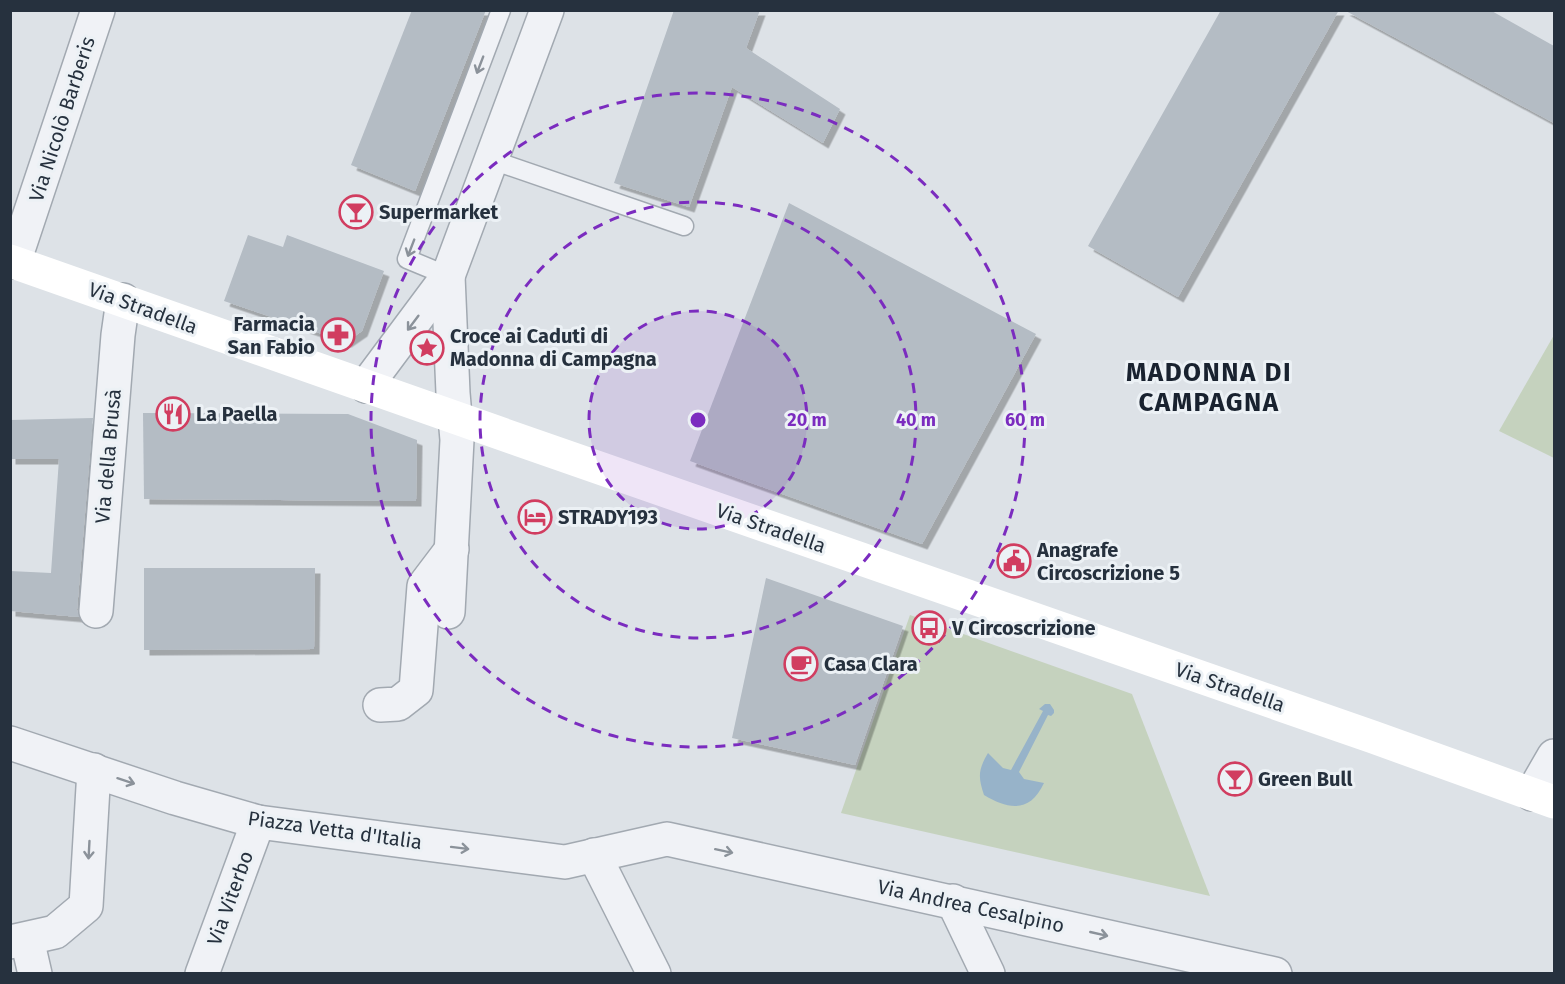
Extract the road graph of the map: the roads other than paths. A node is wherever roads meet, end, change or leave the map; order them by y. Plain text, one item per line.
1 (98, 10) edge
2 (501, 10) edge
3 (547, 10) edge
4 (492, 160) junction
5 (684, 226) dead end
6 (12, 262) edge
7 (448, 276) junction
8 (123, 300) junction
9 (366, 386) junction
10 (456, 418) junction
11 (452, 549) junction
12 (96, 611) dead end
13 (448, 612) dead end
14 (380, 705) dead end
15 (10, 743) edge
16 (1554, 756) edge
17 (94, 771) junction
18 (1543, 798) edge
19 (258, 822) junction
20 (667, 839) joint
21 (594, 855) junction
22 (953, 901) junction
23 (19, 941) edge
24 (1240, 969) edge
25 (35, 974) edge
26 (202, 974) edge
27 (654, 974) edge
28 (988, 974) edge
29 (1275, 974) edge

1 - 6 street, Via Nicolò Barberis
2 -> 7 lane
3 - 4 street
4 - 5 lane
4 - 7 street
6 - 8 street, Via Stradella
7 -> 9 street
7 - 10 street
8 - 9 street, Via Stradella
8 - 12 street, Via della Brusà
9 - 10 street, Via Stradella
10 - 11 street
10 - 18 street, Via Stradella
11 - 13 street
11 - 14 street
15 - 17 street, Piazza Vetta d'Italia
16 - 18 street, Via Stradella
17 -> 19 street, Piazza Vetta d'Italia
17 -> 23 street
19 -> 21 street, Piazza Vetta d'Italia
19 - 26 street, Via Viterbo
20 - 21 street, Piazza Vetta d'Italia
20 -> 22 street, Via Andrea Cesalpino
21 - 27 street
22 -> 24 street, Via Andrea Cesalpino
22 - 28 street
23 - 25 street
24 - 29 street, Via Andrea Cesalpino

